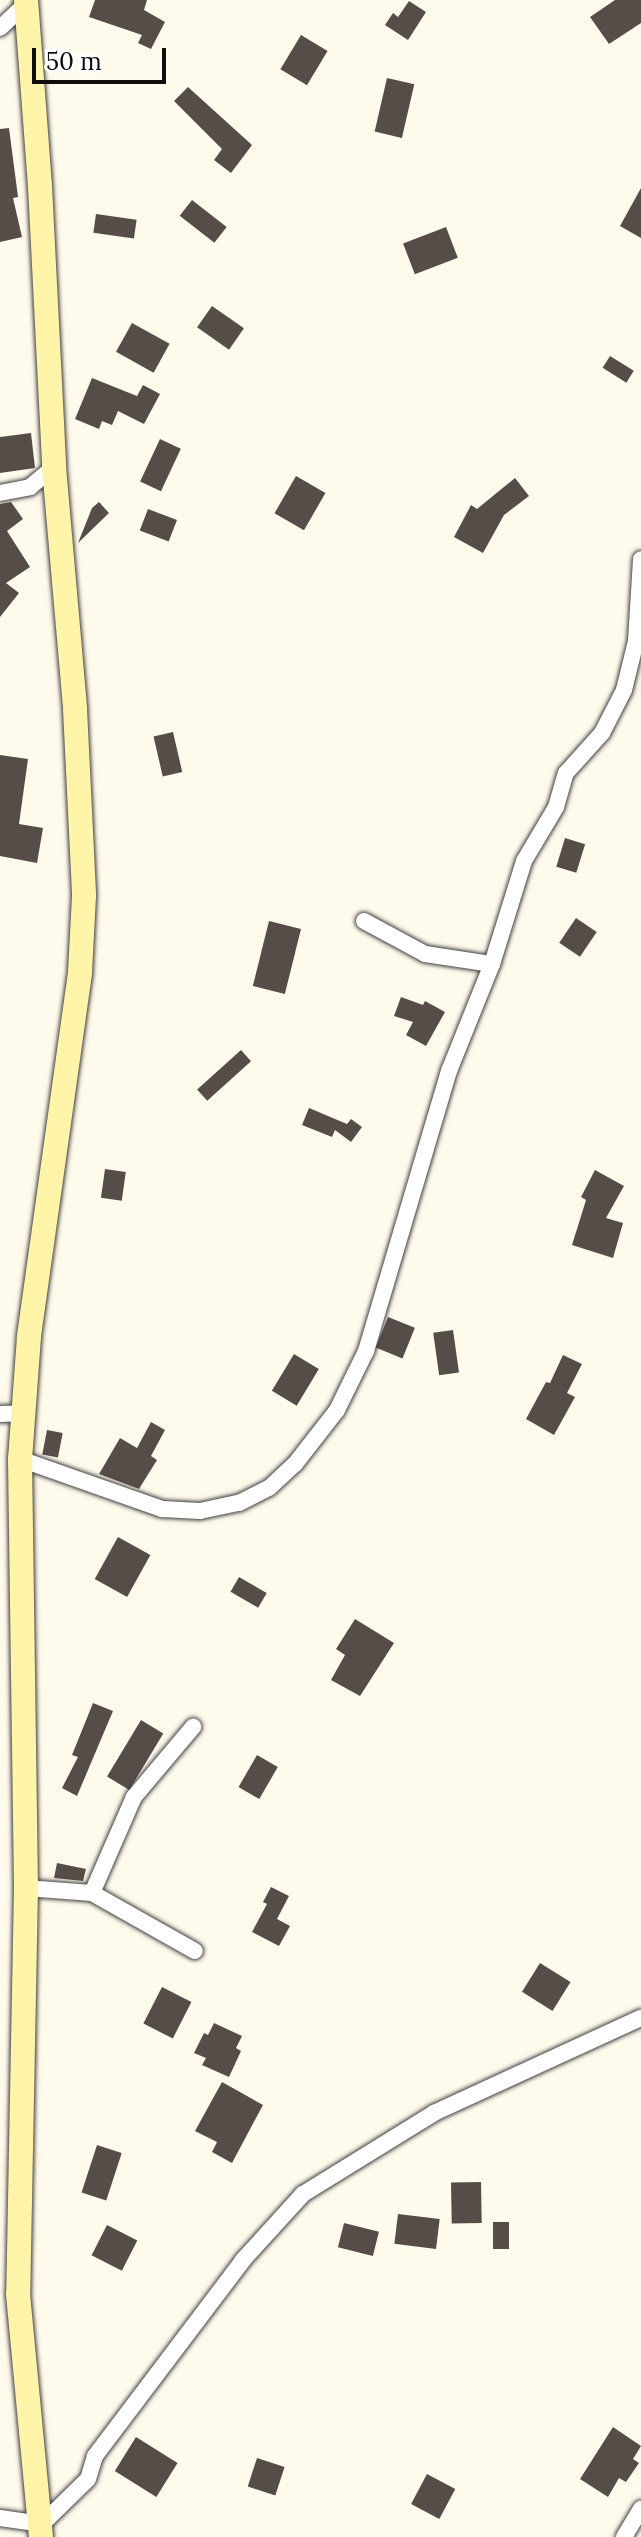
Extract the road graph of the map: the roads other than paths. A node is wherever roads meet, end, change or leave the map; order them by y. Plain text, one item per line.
1 (26, 2) edge
2 (0, 28) edge
3 (54, 467) junction
4 (0, 493) edge
5 (641, 559) edge
6 (364, 921) dead end
7 (492, 964) junction
8 (25, 1413) junction
9 (0, 1414) edge
10 (20, 1459) junction
11 (193, 1727) dead end
12 (26, 1888) junction
13 (92, 1893) junction
14 (195, 1951) dead end
15 (641, 2018) edge
16 (9, 2290) edge
17 (641, 2509) edge
18 (0, 2518) edge
19 (42, 2531) edge
20 (624, 2537) edge

1 - 2 street
1 - 3 main road
3 - 4 street
3 - 8 main road
5 - 7 street
6 - 7 street
7 - 10 street
8 - 9 street
8 - 10 main road
10 - 12 main road
11 - 13 street
12 - 13 street
12 - 16 main road
13 - 14 street
15 - 19 street
16 - 19 main road
17 - 20 street
18 - 19 street

